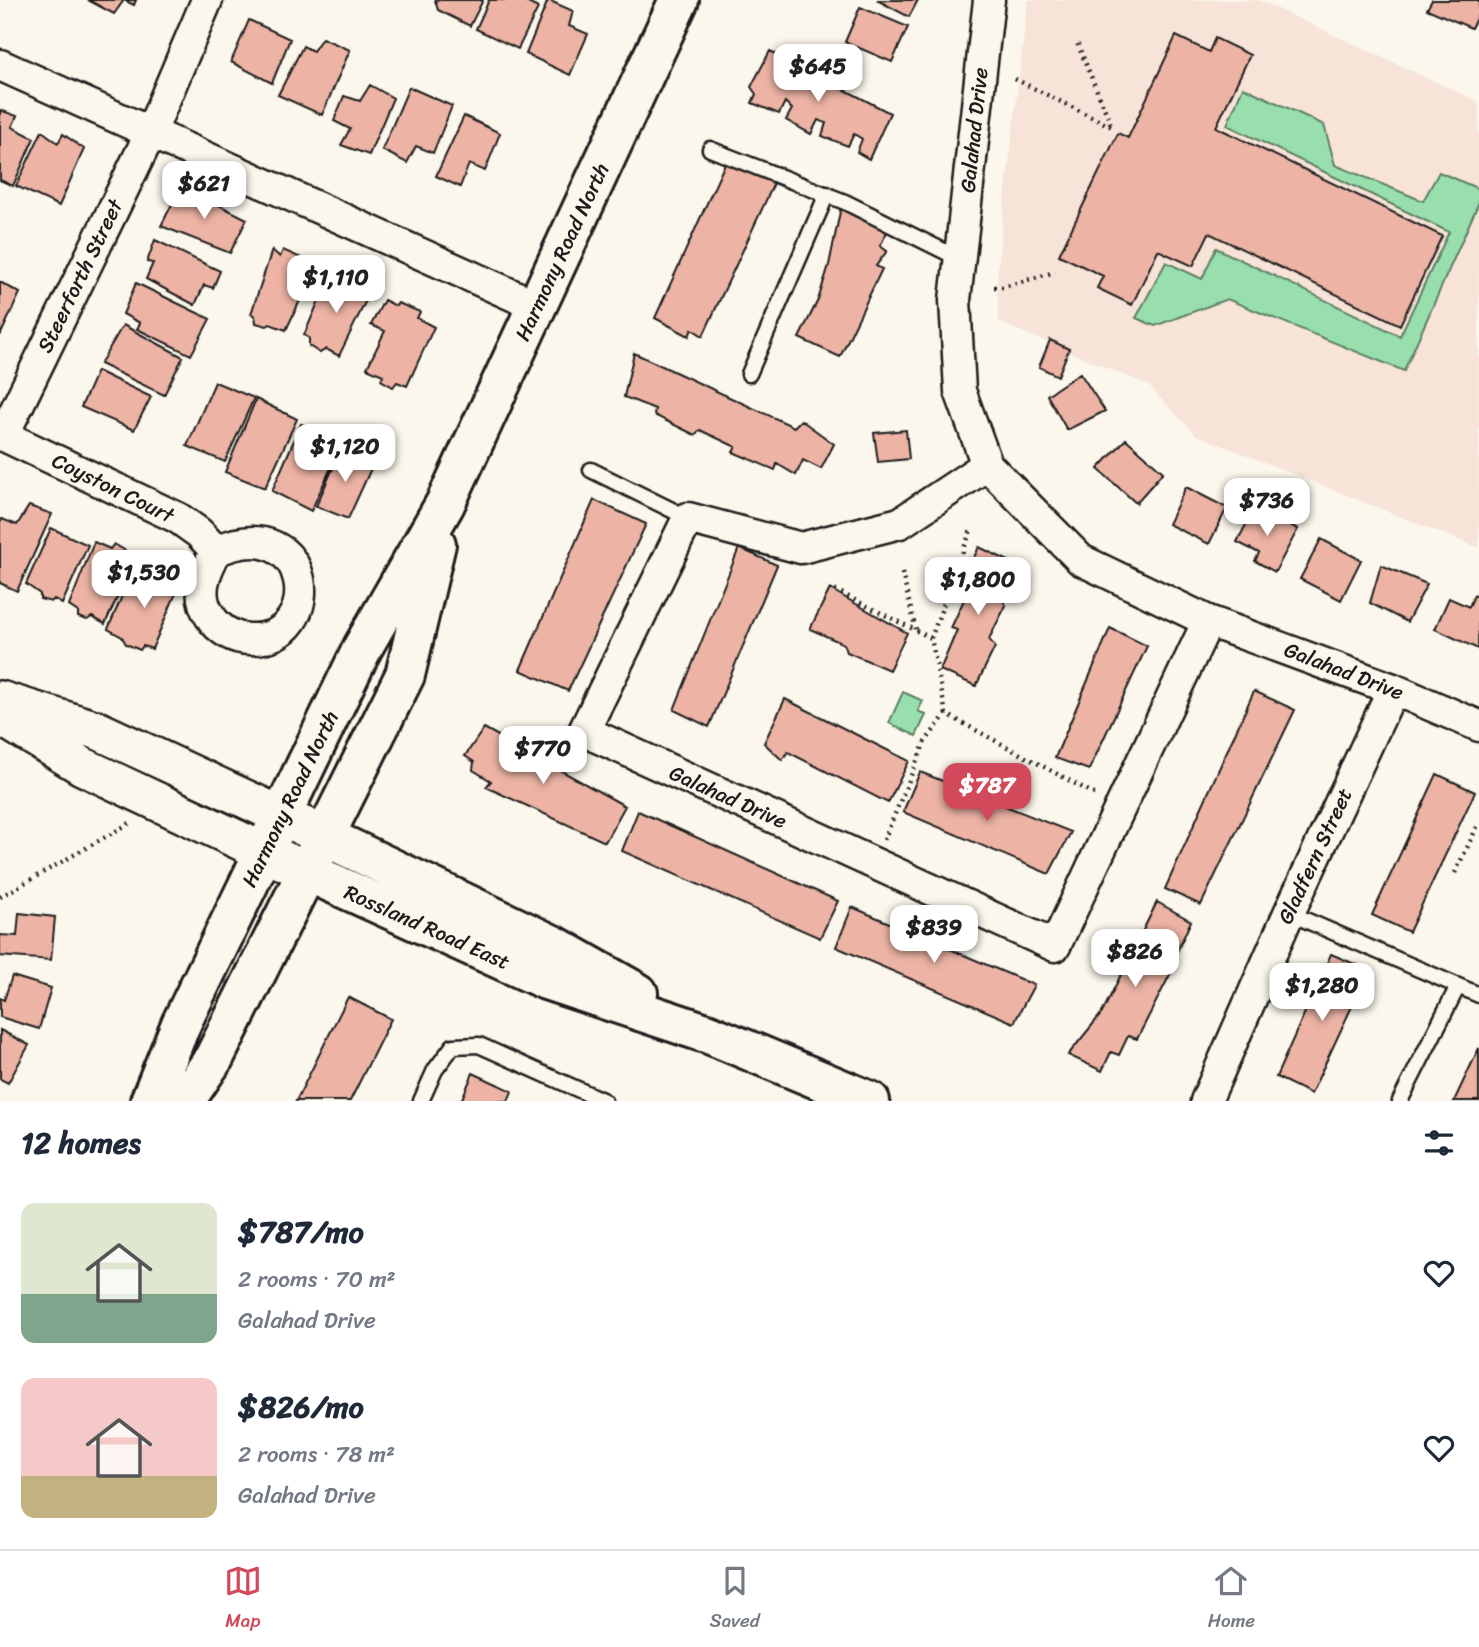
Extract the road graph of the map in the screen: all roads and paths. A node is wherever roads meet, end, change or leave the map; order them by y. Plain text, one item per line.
1 (207, 0) edge
2 (679, 0) edge
3 (989, 0) edge
4 (1076, 40) dead end
5 (0, 65) edge
6 (1015, 79) dead end
7 (150, 134) junction
8 (710, 149) dead end
9 (827, 194) junction
10 (960, 259) junction
11 (1055, 272) dead end
12 (994, 287) dead end
13 (537, 306) junction
14 (749, 374) dead end
15 (1, 435) edge
16 (987, 466) junction
17 (591, 470) dead end
18 (445, 504) junction
19 (688, 518) junction
20 (972, 527) dead end
21 (216, 551) dead end
22 (902, 573) dead end
23 (835, 590) dead end
24 (1208, 621) junction
25 (916, 631) junction
26 (930, 638) junction
27 (1393, 689) junction
28 (0, 699) edge
29 (946, 715) junction
30 (0, 716) edge
31 (1479, 726) edge
32 (1120, 808) junction
33 (282, 816) junction
34 (130, 823) dead end
35 (1479, 823) edge
36 (325, 836) junction
37 (264, 852) junction
38 (874, 863) junction
39 (307, 872) junction
40 (1455, 873) dead end
41 (0, 897) edge
42 (1289, 913) junction
43 (1458, 986) junction
44 (1479, 995) edge
45 (709, 1034) junction
46 (864, 1100) edge
47 (150, 1101) edge
48 (185, 1101) edge
49 (421, 1101) edge
50 (604, 1101) edge
51 (1206, 1101) edge
52 (1400, 1101) edge

1 - 7 street, Steerforth Street
2 - 13 main road, Harmony Road North
3 - 10 street, Galahad Drive
4 - 6 path
5 - 7 street
7 - 13 street
7 - 15 street, Steerforth Street
8 - 9 lane
9 - 10 lane
9 - 14 lane
10 - 16 street, Galahad Drive
11 - 12 path
13 - 18 main road, Harmony Road North
15 - 21 street, Coyston Court
16 - 19 street
16 - 24 street, Galahad Drive
17 - 19 lane
18 - 33 main road, Harmony Road North
18 - 36 main road, Harmony Road North
19 - 38 street, Galahad Drive
20 - 26 path
22 - 25 path
23 - 25 path
24 - 27 street, Galahad Drive
24 - 32 street, Galahad Drive
25 - 26 path
26 - 29 path
27 - 31 street, Galahad Drive
27 - 42 street, Gladfern Street
28 - 33 street
29 - 32 path
29 - 38 path
30 - 37 street, Rossland Road East
32 - 38 street, Galahad Drive
33 - 36 main road
33 - 37 main road, Harmony Road North
34 - 41 path
35 - 40 path
36 - 39 main road, Harmony Road North
36 - 45 main road
37 - 39 main road, Rossland Road East
37 - 47 main road, Harmony Road North
39 - 45 main road, Rossland Road East
39 - 48 main road, Harmony Road North
42 - 43 lane
42 - 51 street, Gladfern Street
43 - 44 lane
43 - 52 lane
45 - 46 main road, Rossland Road East
49 - 50 lane

